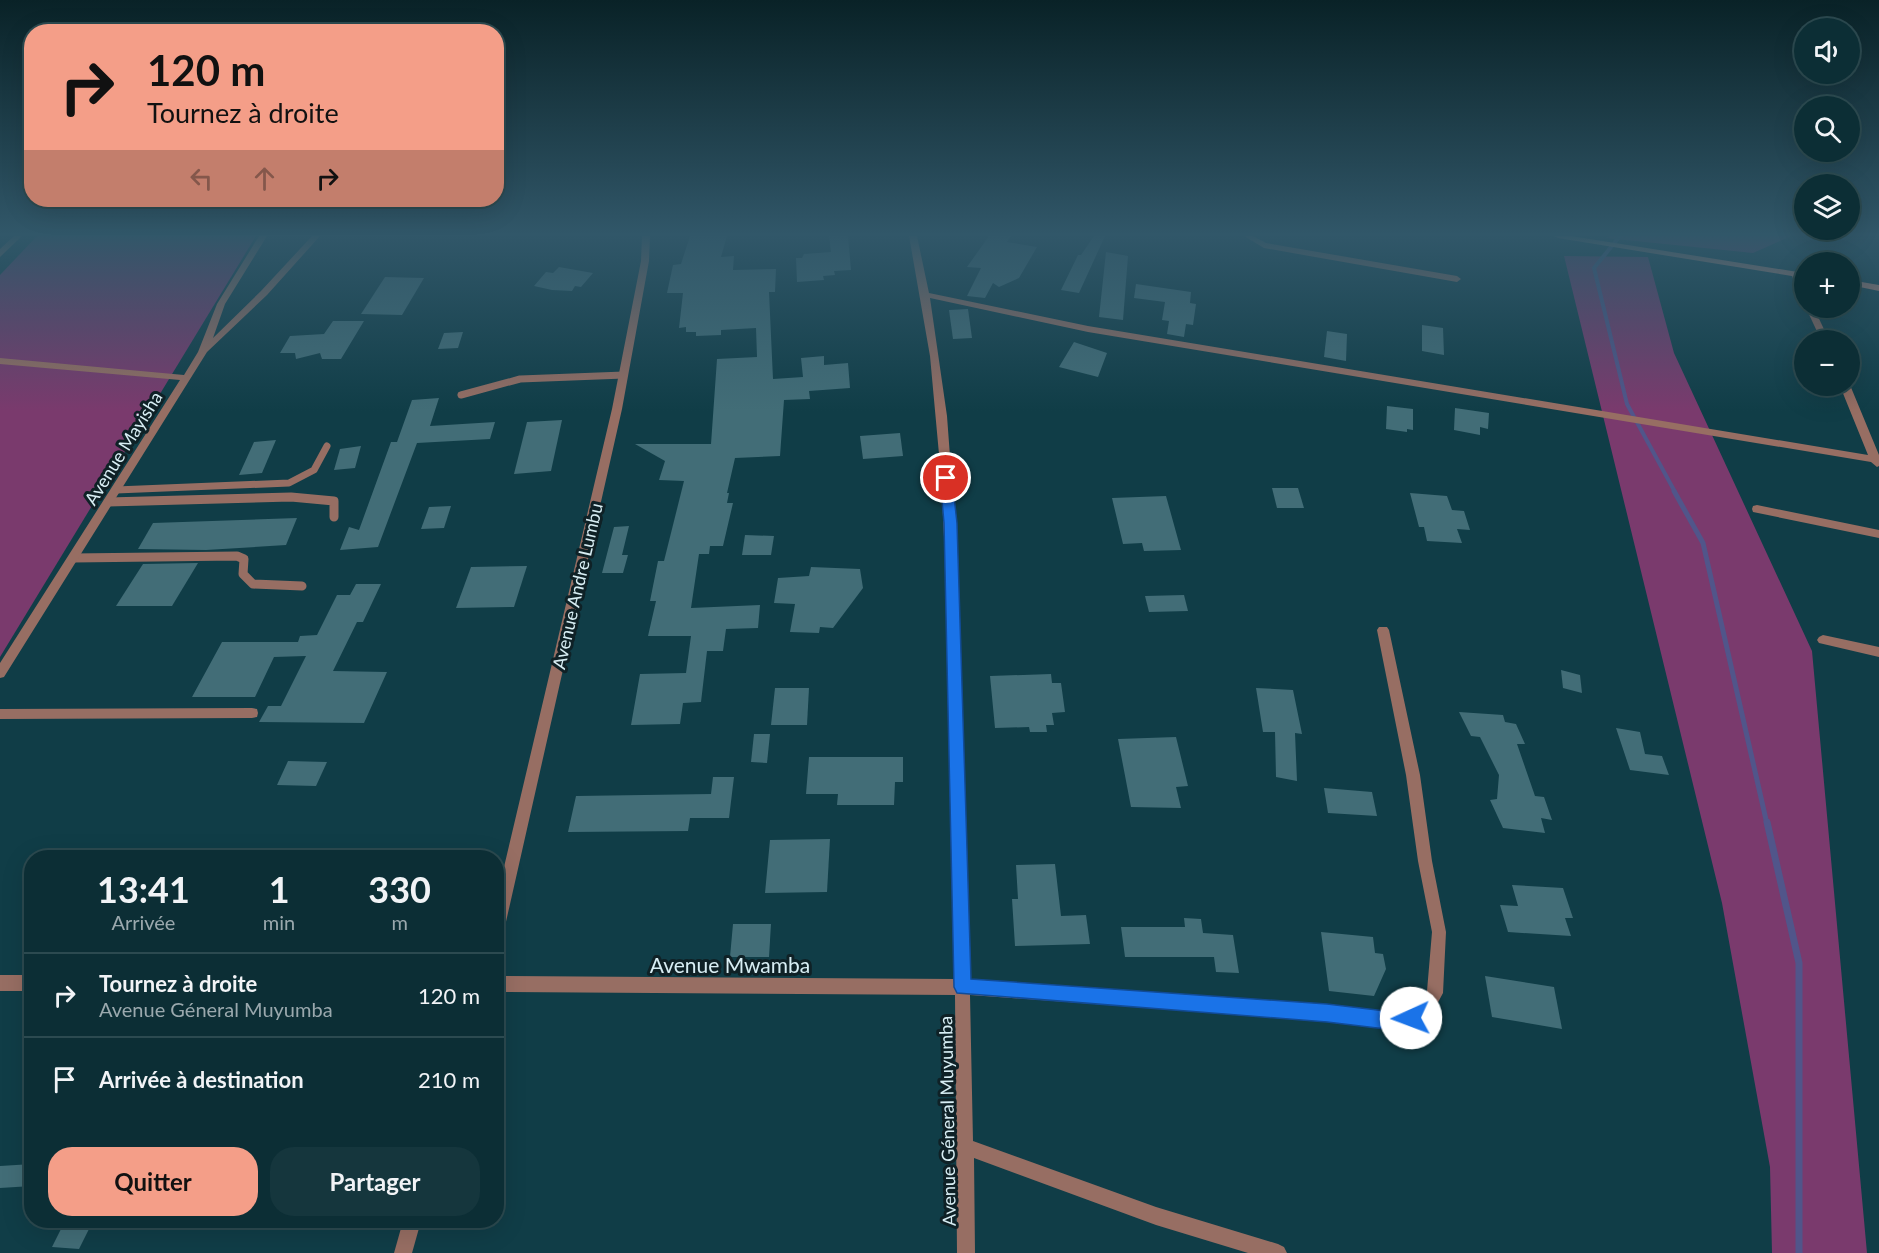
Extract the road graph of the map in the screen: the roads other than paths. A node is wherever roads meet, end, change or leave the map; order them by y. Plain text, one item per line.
1 (227, 294) edge
2 (262, 294) edge
3 (639, 294) edge
4 (927, 295) joint
5 (203, 352) junction
6 (0, 361) edge
7 (624, 375) junction
8 (187, 378) junction
9 (461, 395) dead end
10 (1849, 396) edge
11 (327, 446) dead end
12 (1878, 462) edge
13 (116, 490) junction
14 (108, 502) junction
15 (1756, 509) dead end
16 (334, 517) dead end
17 (1879, 534) edge
18 (73, 558) junction
19 (302, 586) dead end
20 (1383, 630) dead end
21 (1823, 640) dead end
22 (1879, 652) edge
23 (0, 674) edge
24 (252, 713) dead end
25 (0, 714) edge
26 (504, 900) edge
27 (0, 983) edge
28 (24, 983) edge
29 (504, 984) edge
30 (963, 987) junction
31 (965, 1146) junction
32 (410, 1228) edge
33 (403, 1253) edge
34 (966, 1253) edge
35 (1278, 1253) edge

1 - 5 street, Avenue Mayisha
2 - 5 street
3 - 7 street, Avenue Andre Lumbu
4 - 12 street
4 - 30 street, Avenue Géneral Muyumba
5 - 8 street, Avenue Mayisha
6 - 8 street
7 - 9 lane
7 - 26 street, Avenue Andre Lumbu
8 - 13 street, Avenue Mayisha
10 - 12 street
11 - 13 lane
13 - 14 street, Avenue Mayisha
14 - 16 lane
14 - 18 street, Avenue Mayisha
15 - 17 street
18 - 19 lane
18 - 23 street, Avenue Mayisha
20 - 30 street, Avenue Mwamba
21 - 22 street
24 - 25 street
27 - 28 street
29 - 30 street, Avenue Mwamba
30 - 31 street, Avenue Géneral Muyumba
31 - 34 street, Avenue Géneral Muyumba
31 - 35 street
32 - 33 street

